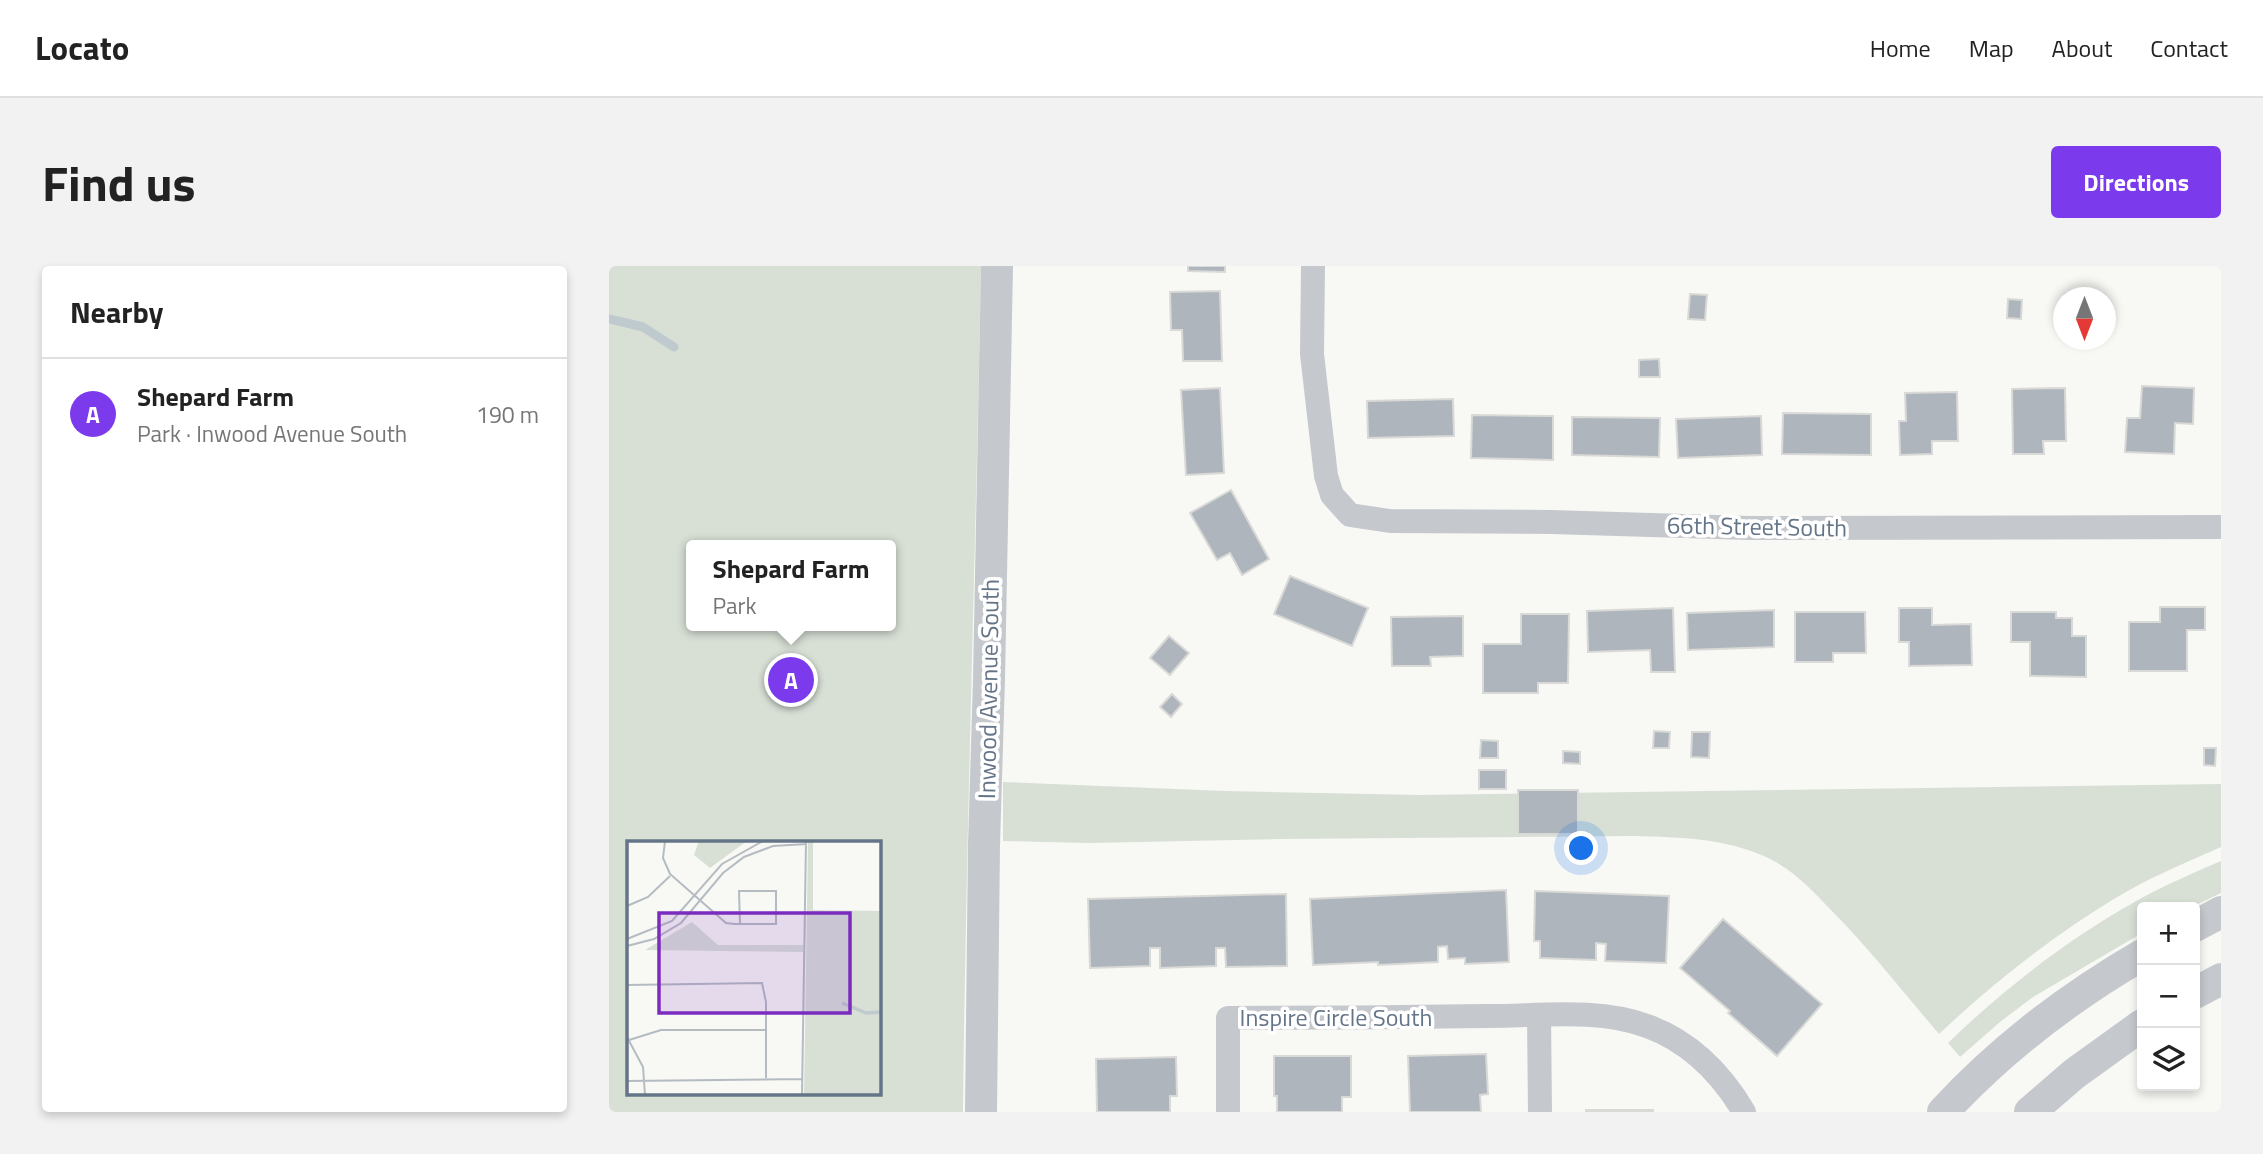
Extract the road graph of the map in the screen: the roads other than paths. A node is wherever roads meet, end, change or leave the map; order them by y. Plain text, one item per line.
1 (997, 266) edge
2 (1313, 266) edge
3 (2221, 527) edge
4 (2221, 912) edge
5 (2200, 923) edge
6 (2137, 958) edge
7 (2221, 979) edge
8 (2200, 990) edge
9 (1539, 1016) junction
10 (2138, 1028) edge
11 (981, 1112) edge
12 (1228, 1112) edge
13 (1540, 1112) edge
14 (1744, 1112) edge
15 (1943, 1112) edge
16 (2030, 1112) edge

1 - 11 street, Inwood Avenue South
2 - 3 street, 66th Street South
4 - 5 street
6 - 15 street
7 - 8 street
9 - 12 street, Inspire Circle South
9 - 13 street
9 - 14 street, Inspire Circle South
10 - 16 street

